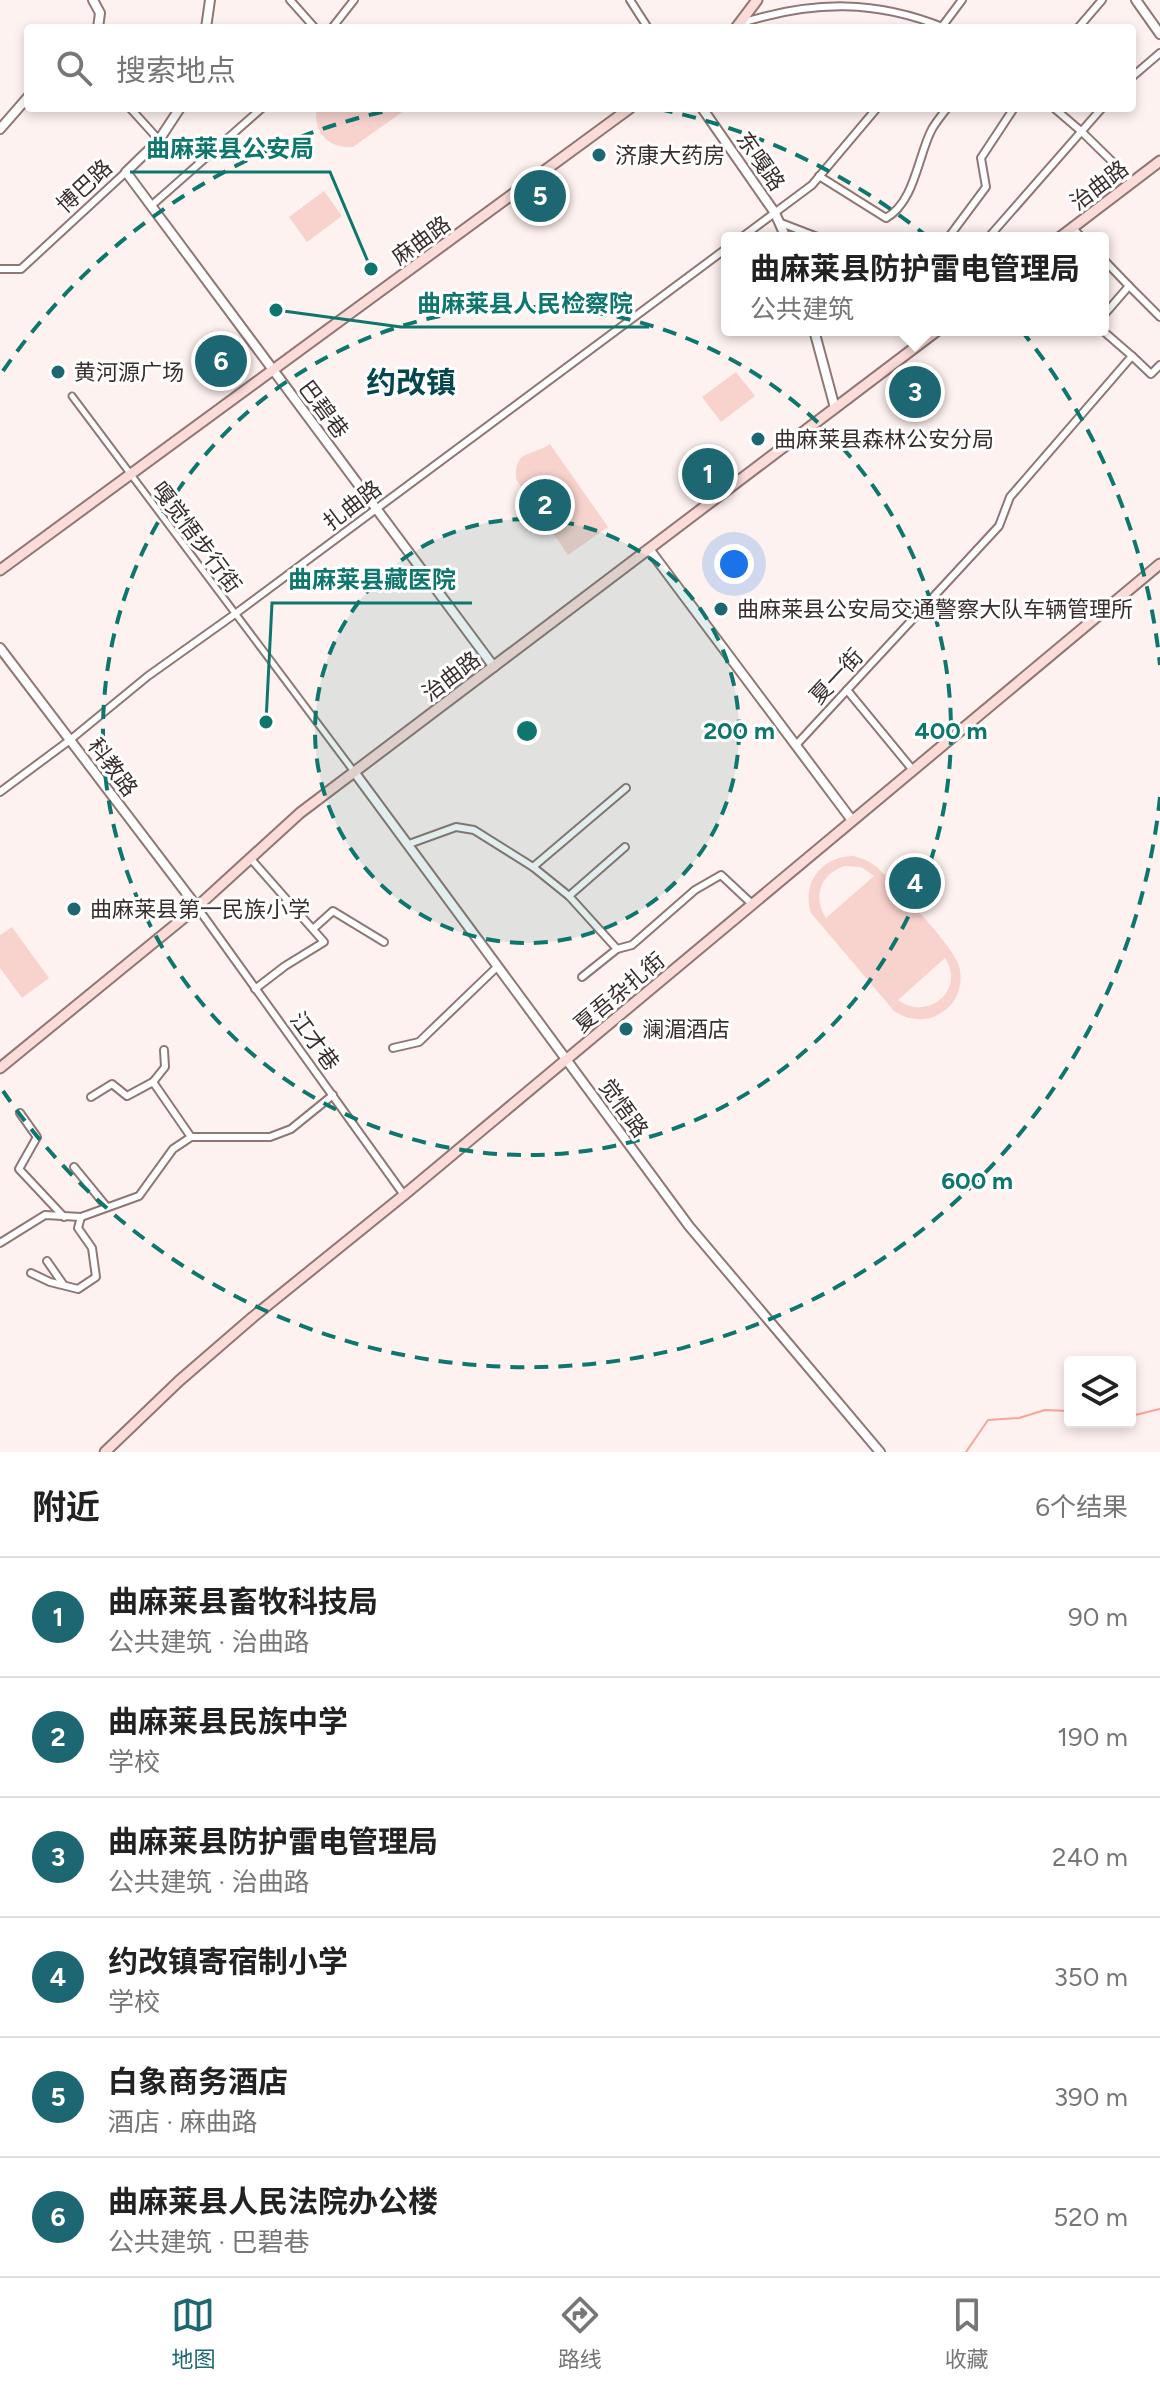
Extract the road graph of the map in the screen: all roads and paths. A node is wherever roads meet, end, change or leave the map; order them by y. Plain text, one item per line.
1 (93, 0) edge
2 (210, 0) edge
3 (290, 0) edge
4 (354, 0) edge
5 (630, 0) edge
6 (757, 0) edge
7 (962, 0) edge
8 (1102, 0) edge
9 (1136, 0) edge
10 (99, 24) edge
11 (207, 24) edge
12 (311, 24) edge
13 (335, 24) edge
14 (645, 24) edge
15 (740, 24) edge
16 (742, 24) edge
17 (937, 24) edge
18 (945, 24) edge
19 (1081, 24) edge
20 (1160, 34) edge
21 (1160, 53) edge
22 (1136, 74) edge
23 (24, 102) edge
24 (134, 112) edge
25 (177, 112) edge
26 (257, 112) edge
27 (625, 112) edge
28 (705, 112) edge
29 (874, 112) edge
30 (944, 112) edge
31 (1011, 112) edge
32 (1059, 112) edge
33 (1099, 112) edge
34 (0, 129) edge
35 (1082, 132) junction
36 (159, 140) junction
37 (1160, 161) edge
38 (126, 172) junction
39 (819, 176) junction
40 (1133, 183) junction
41 (151, 206) junction
42 (775, 213) junction
43 (781, 223) junction
44 (1073, 228) junction
45 (749, 232) edge
46 (784, 232) edge
47 (804, 232) edge
48 (954, 232) edge
49 (993, 232) edge
50 (1067, 232) edge
51 (1077, 232) edge
52 (721, 252) edge
53 (1109, 265) edge
54 (0, 269) edge
55 (1129, 286) junction
56 (1109, 309) edge
57 (1160, 317) edge
58 (816, 336) edge
59 (918, 336) edge
60 (930, 336) edge
61 (1109, 336) edge
62 (920, 344) junction
63 (1132, 356) junction
64 (1160, 365) edge
65 (273, 371) junction
66 (72, 396) dead end
67 (835, 408) junction
68 (131, 475) junction
69 (377, 509) junction
70 (649, 549) junction
71 (1160, 564) edge
72 (0, 570) edge
73 (235, 614) junction
74 (0, 648) edge
75 (494, 667) junction
76 (847, 690) junction
77 (70, 740) junction
78 (797, 744) junction
79 (912, 769) junction
80 (355, 773) junction
81 (626, 788) dead end
82 (0, 792) edge
83 (851, 819) junction
84 (409, 844) junction
85 (625, 847) dead end
86 (250, 858) junction
87 (533, 867) junction
88 (569, 896) junction
89 (752, 904) junction
90 (197, 907) junction
91 (313, 929) junction
92 (384, 942) dead end
93 (617, 949) junction
94 (498, 966) junction
95 (582, 977) dead end
96 (255, 989) junction
97 (393, 1048) dead end
98 (164, 1050) dead end
99 (566, 1060) junction
100 (0, 1068) edge
101 (153, 1082) junction
102 (333, 1095) junction
103 (91, 1097) dead end
104 (20, 1113) dead end
105 (191, 1137) junction
106 (74, 1167) dead end
107 (404, 1195) junction
108 (106, 1206) dead end
109 (81, 1217) junction
110 (65, 1218) junction
111 (0, 1233) edge
112 (3, 1243) edge
113 (47, 1261) dead end
114 (31, 1273) dead end
115 (63, 1284) dead end
116 (105, 1452) edge
117 (880, 1452) edge

1 - 10 street
2 - 11 street
3 - 12 street
4 - 13 street
5 - 14 street
6 - 15 main road
7 - 18 street
8 - 19 street
9 - 20 street
16 - 17 street
21 - 22 street
23 - 34 street
24 - 36 street
25 - 36 street, 博巴路
26 - 41 street
27 - 65 main road, 麻曲路
28 - 42 street, 东嘎路
29 - 39 street
30 - 39 street
31 - 48 street
32 - 35 street
33 - 35 street
35 - 40 street
35 - 49 street
36 - 38 street, 博巴路
37 - 40 main road, 治曲路
38 - 41 street, 巴碧巷
38 - 54 street, 博巴路
39 - 42 street
40 - 44 main road, 治曲路
41 - 65 street, 巴碧巷
42 - 43 street, 东嘎路
42 - 45 street
43 - 46 street, 东嘎路
43 - 47 street
44 - 50 main road, 治曲路
44 - 51 street
52 - 69 street, 扎曲路
53 - 55 street
55 - 56 street
55 - 57 street
58 - 67 street
59 - 62 street
60 - 62 main road, 治曲路
61 - 63 street
62 - 67 main road, 治曲路
63 - 64 street
63 - 76 street, 夏一街
65 - 68 main road, 麻曲路
65 - 69 street, 巴碧巷
66 - 68 street, 嘎觉悟步行街
67 - 70 main road, 治曲路
68 - 72 main road, 麻曲路
68 - 73 street, 嘎觉悟步行街
69 - 73 street, 扎曲路
69 - 75 street, 巴碧巷
70 - 75 main road, 治曲路
70 - 78 street
71 - 79 main road, 夏吾杂扎街
73 - 77 street, 扎曲路
73 - 80 street, 嘎觉悟步行街
74 - 77 street, 科教路
75 - 80 main road, 治曲路
76 - 78 street, 夏一街
76 - 79 street
77 - 82 street, 扎曲路
77 - 90 street, 科教路
78 - 83 street
79 - 83 main road, 夏吾杂扎街
80 - 84 street, 觉悟路
80 - 86 main road, 治曲路
81 - 87 street
83 - 89 main road, 夏吾杂扎街
84 - 87 street
84 - 94 street, 觉悟路
85 - 88 street
86 - 90 main road, 治曲路
86 - 91 street
87 - 88 street
88 - 93 street
89 - 93 street
89 - 99 main road, 夏吾杂扎街
90 - 96 street, 江才巷
90 - 100 main road, 治曲路
91 - 92 street
91 - 96 street
93 - 95 street
94 - 97 street
94 - 99 street, 觉悟路
96 - 102 street, 江才巷
98 - 101 street
99 - 107 main road, 夏吾杂扎街
99 - 117 street, 觉悟路
101 - 103 street
101 - 105 street
102 - 105 street
102 - 107 street, 江才巷
104 - 110 street
105 - 109 street
106 - 108 street
107 - 116 main road, 夏吾杂扎街
109 - 110 street
109 - 114 street
110 - 112 street
111 - 112 street
113 - 115 street

